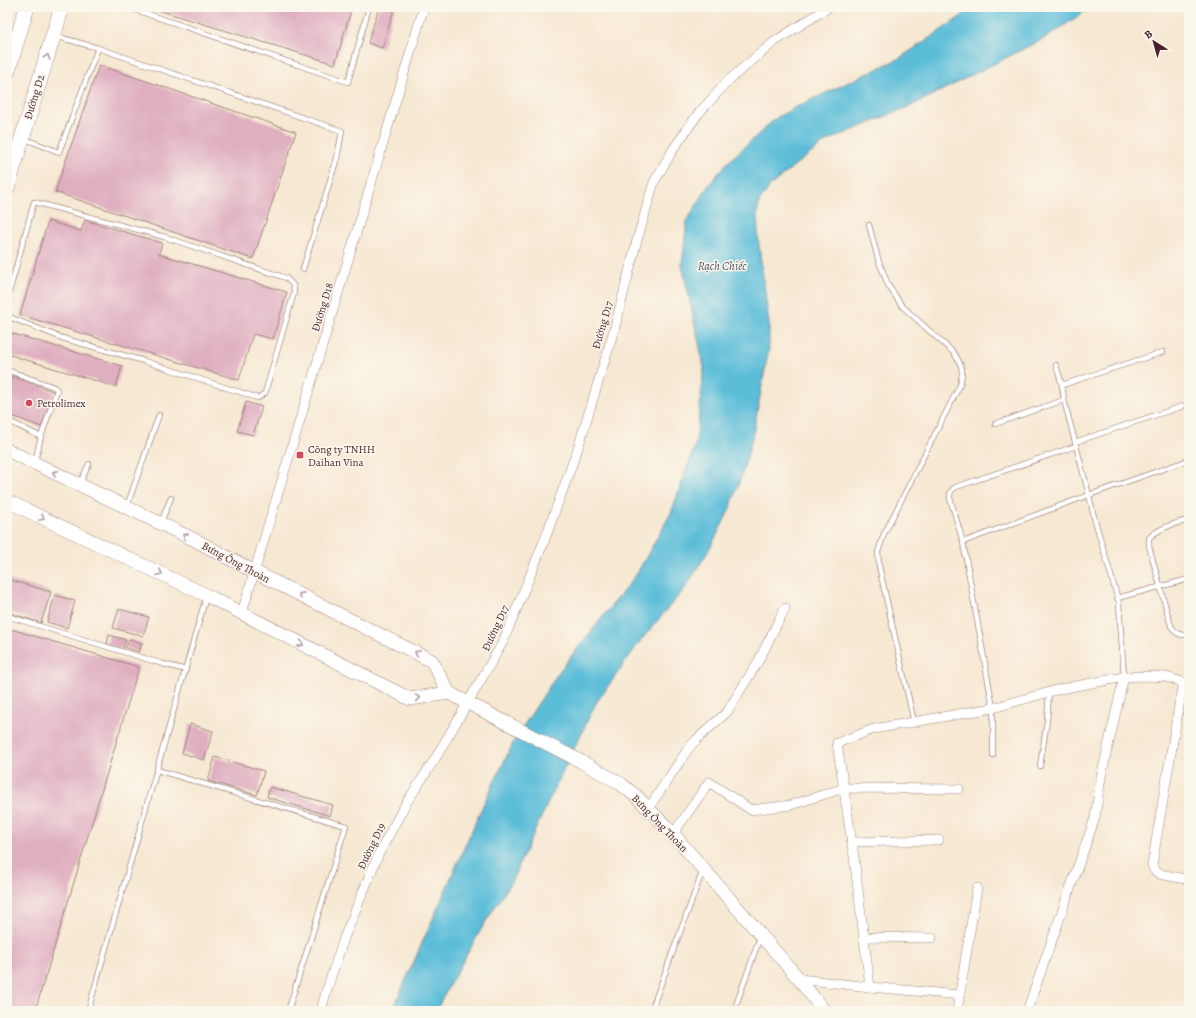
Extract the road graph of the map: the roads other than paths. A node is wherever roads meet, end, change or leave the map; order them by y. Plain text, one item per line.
1 (27, 7) edge
2 (62, 7) edge
3 (127, 7) edge
4 (369, 7) edge
5 (424, 7) edge
6 (829, 7) edge
7 (54, 36) junction
8 (17, 40) junction
9 (98, 48) junction
10 (7, 54) edge
11 (7, 73) edge
12 (22, 138) junction
13 (7, 188) edge
14 (869, 225) dead end
15 (303, 269) dead end
16 (7, 300) edge
17 (7, 316) edge
18 (1163, 352) dead end
19 (1056, 365) dead end
20 (7, 370) edge
21 (1062, 385) junction
22 (1064, 400) junction
23 (1183, 406) dead end
24 (159, 415) dead end
25 (7, 420) edge
26 (995, 424) dead end
27 (41, 437) junction
28 (1076, 444) junction
29 (7, 450) edge
30 (1189, 460) edge
31 (34, 463) junction
32 (88, 464) dead end
33 (79, 485) junction
34 (1089, 496) junction
35 (171, 498) dead end
36 (7, 501) edge
37 (126, 507) junction
38 (1189, 520) edge
39 (161, 524) junction
40 (963, 542) junction
41 (255, 572) junction
42 (1189, 579) edge
43 (1160, 587) junction
44 (206, 595) junction
45 (1117, 598) junction
46 (785, 608) dead end
47 (242, 613) junction
48 (7, 616) edge
49 (1189, 634) edge
50 (186, 670) junction
51 (1124, 677) junction
52 (1186, 683) edge
53 (1049, 692) junction
54 (449, 693) junction
55 (468, 702) junction
56 (993, 708) junction
57 (914, 722) junction
58 (993, 755) dead end
59 (1040, 766) dead end
60 (157, 770) junction
61 (844, 788) junction
62 (959, 789) dead end
63 (648, 809) junction
64 (673, 834) junction
65 (939, 840) dead end
66 (852, 842) junction
67 (703, 869) junction
68 (1185, 879) dead end
69 (977, 888) dead end
70 (760, 936) junction
71 (864, 937) junction
72 (932, 938) dead end
73 (799, 978) junction
74 (870, 987) junction
75 (960, 995) junction
76 (88, 1011) edge
77 (288, 1011) edge
78 (321, 1011) edge
79 (651, 1011) edge
80 (734, 1011) edge
81 (824, 1011) edge
82 (957, 1011) edge
83 (1027, 1011) edge

1 - 8 main road
2 - 7 main road, Đường D2
3 - 4 lane
5 - 41 street, Đường D18
6 - 55 street, Đường D17
7 - 9 lane
12 -> 7 main road, Đường D2
8 - 10 main road
8 - 11 main road
9 - 12 lane
9 - 15 lane
12 - 13 main road, Đường D2
14 - 57 lane
16 - 17 lane
18 - 21 lane
19 - 21 lane
20 - 27 lane
21 - 22 lane
22 - 26 lane
22 - 28 lane
23 - 28 lane
24 - 37 lane
25 - 27 lane
27 - 31 lane
28 - 34 lane
28 - 40 lane
29 - 31 street, Bưng Ông Thoàn
30 - 34 lane
33 -> 31 street, Bưng Ông Thoàn
32 - 33 lane
33 - 37 street, Bưng Ông Thoàn
34 - 40 lane
34 - 45 lane
35 - 39 lane
36 -> 44 street
37 - 39 street, Bưng Ông Thoàn
38 - 43 lane
41 -> 39 street, Bưng Ông Thoàn
40 - 56 lane
41 - 47 street, Đường D18
54 -> 41 street, Bưng Ông Thoàn
42 - 43 lane
43 - 45 lane
43 - 49 lane
44 - 47 street
44 - 50 lane
45 - 51 lane
46 - 63 street
47 -> 54 street
48 - 50 lane
50 - 60 lane
51 - 52 street
51 - 53 street
51 - 83 street
52 - 68 street
53 - 56 street
53 - 59 lane
54 - 55 street, Bưng Ông Thoàn
55 - 63 street, Bưng Ông Thoàn
55 - 78 street, Đường D19
56 - 57 street
56 - 58 lane
57 - 61 street
60 - 76 lane
60 - 77 lane
61 - 62 street
61 - 64 street
61 - 66 street
63 - 64 street, Bưng Ông Thoàn
64 - 67 street, Bưng Ông Thoàn
65 - 66 street
66 - 71 street
67 - 70 street, Bưng Ông Thoàn
67 - 79 lane
69 - 75 street
70 - 73 street, Bưng Ông Thoàn
70 - 80 lane
71 - 72 street
71 - 74 street
73 - 74 street
73 - 81 street, Bưng Ông Thoàn
74 - 75 street
75 - 82 street

